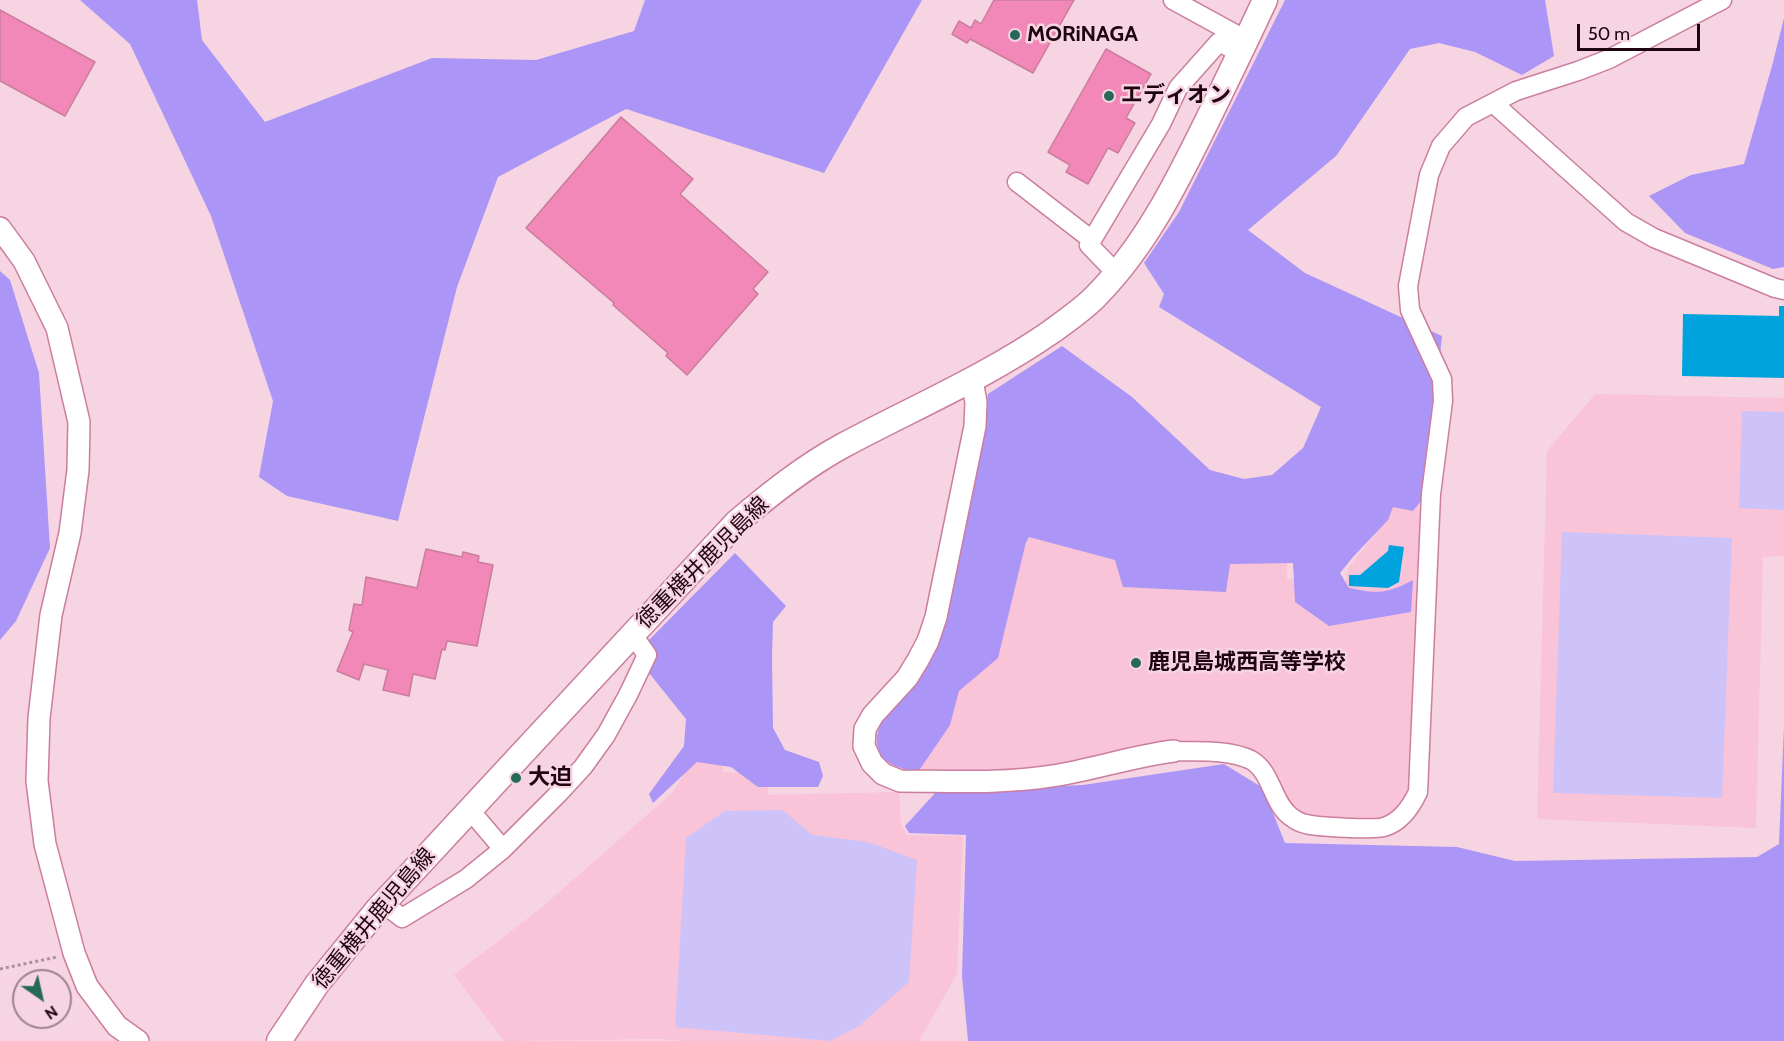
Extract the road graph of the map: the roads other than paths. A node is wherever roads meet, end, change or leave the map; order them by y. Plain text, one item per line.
1 (1173, 0) edge
2 (1265, 0) edge
3 (1722, 0) edge
4 (1243, 47) junction
5 (1493, 103) junction
6 (1017, 182) dead end
7 (0, 228) edge
8 (1092, 240) junction
9 (1117, 274) junction
10 (1784, 290) edge
11 (972, 381) junction
12 (633, 635) junction
13 (1174, 751) joint
14 (469, 809) junction
15 (503, 849) junction
16 (383, 903) junction
17 (138, 1041) edge
18 (279, 1041) edge

1 - 4 street
2 - 4 main road, 徳重横井鹿児島線
3 - 5 street
4 - 8 street
4 - 9 main road, 徳重横井鹿児島線
5 - 10 street
5 - 13 street
6 - 8 street
7 - 17 street
8 - 9 street
9 - 11 main road, 徳重横井鹿児島線
11 - 12 main road, 徳重横井鹿児島線
11 - 13 street
12 - 14 main road, 徳重横井鹿児島線
12 - 15 street
14 - 15 street
14 - 16 main road, 徳重横井鹿児島線
15 - 16 street
16 - 18 main road, 徳重横井鹿児島線

